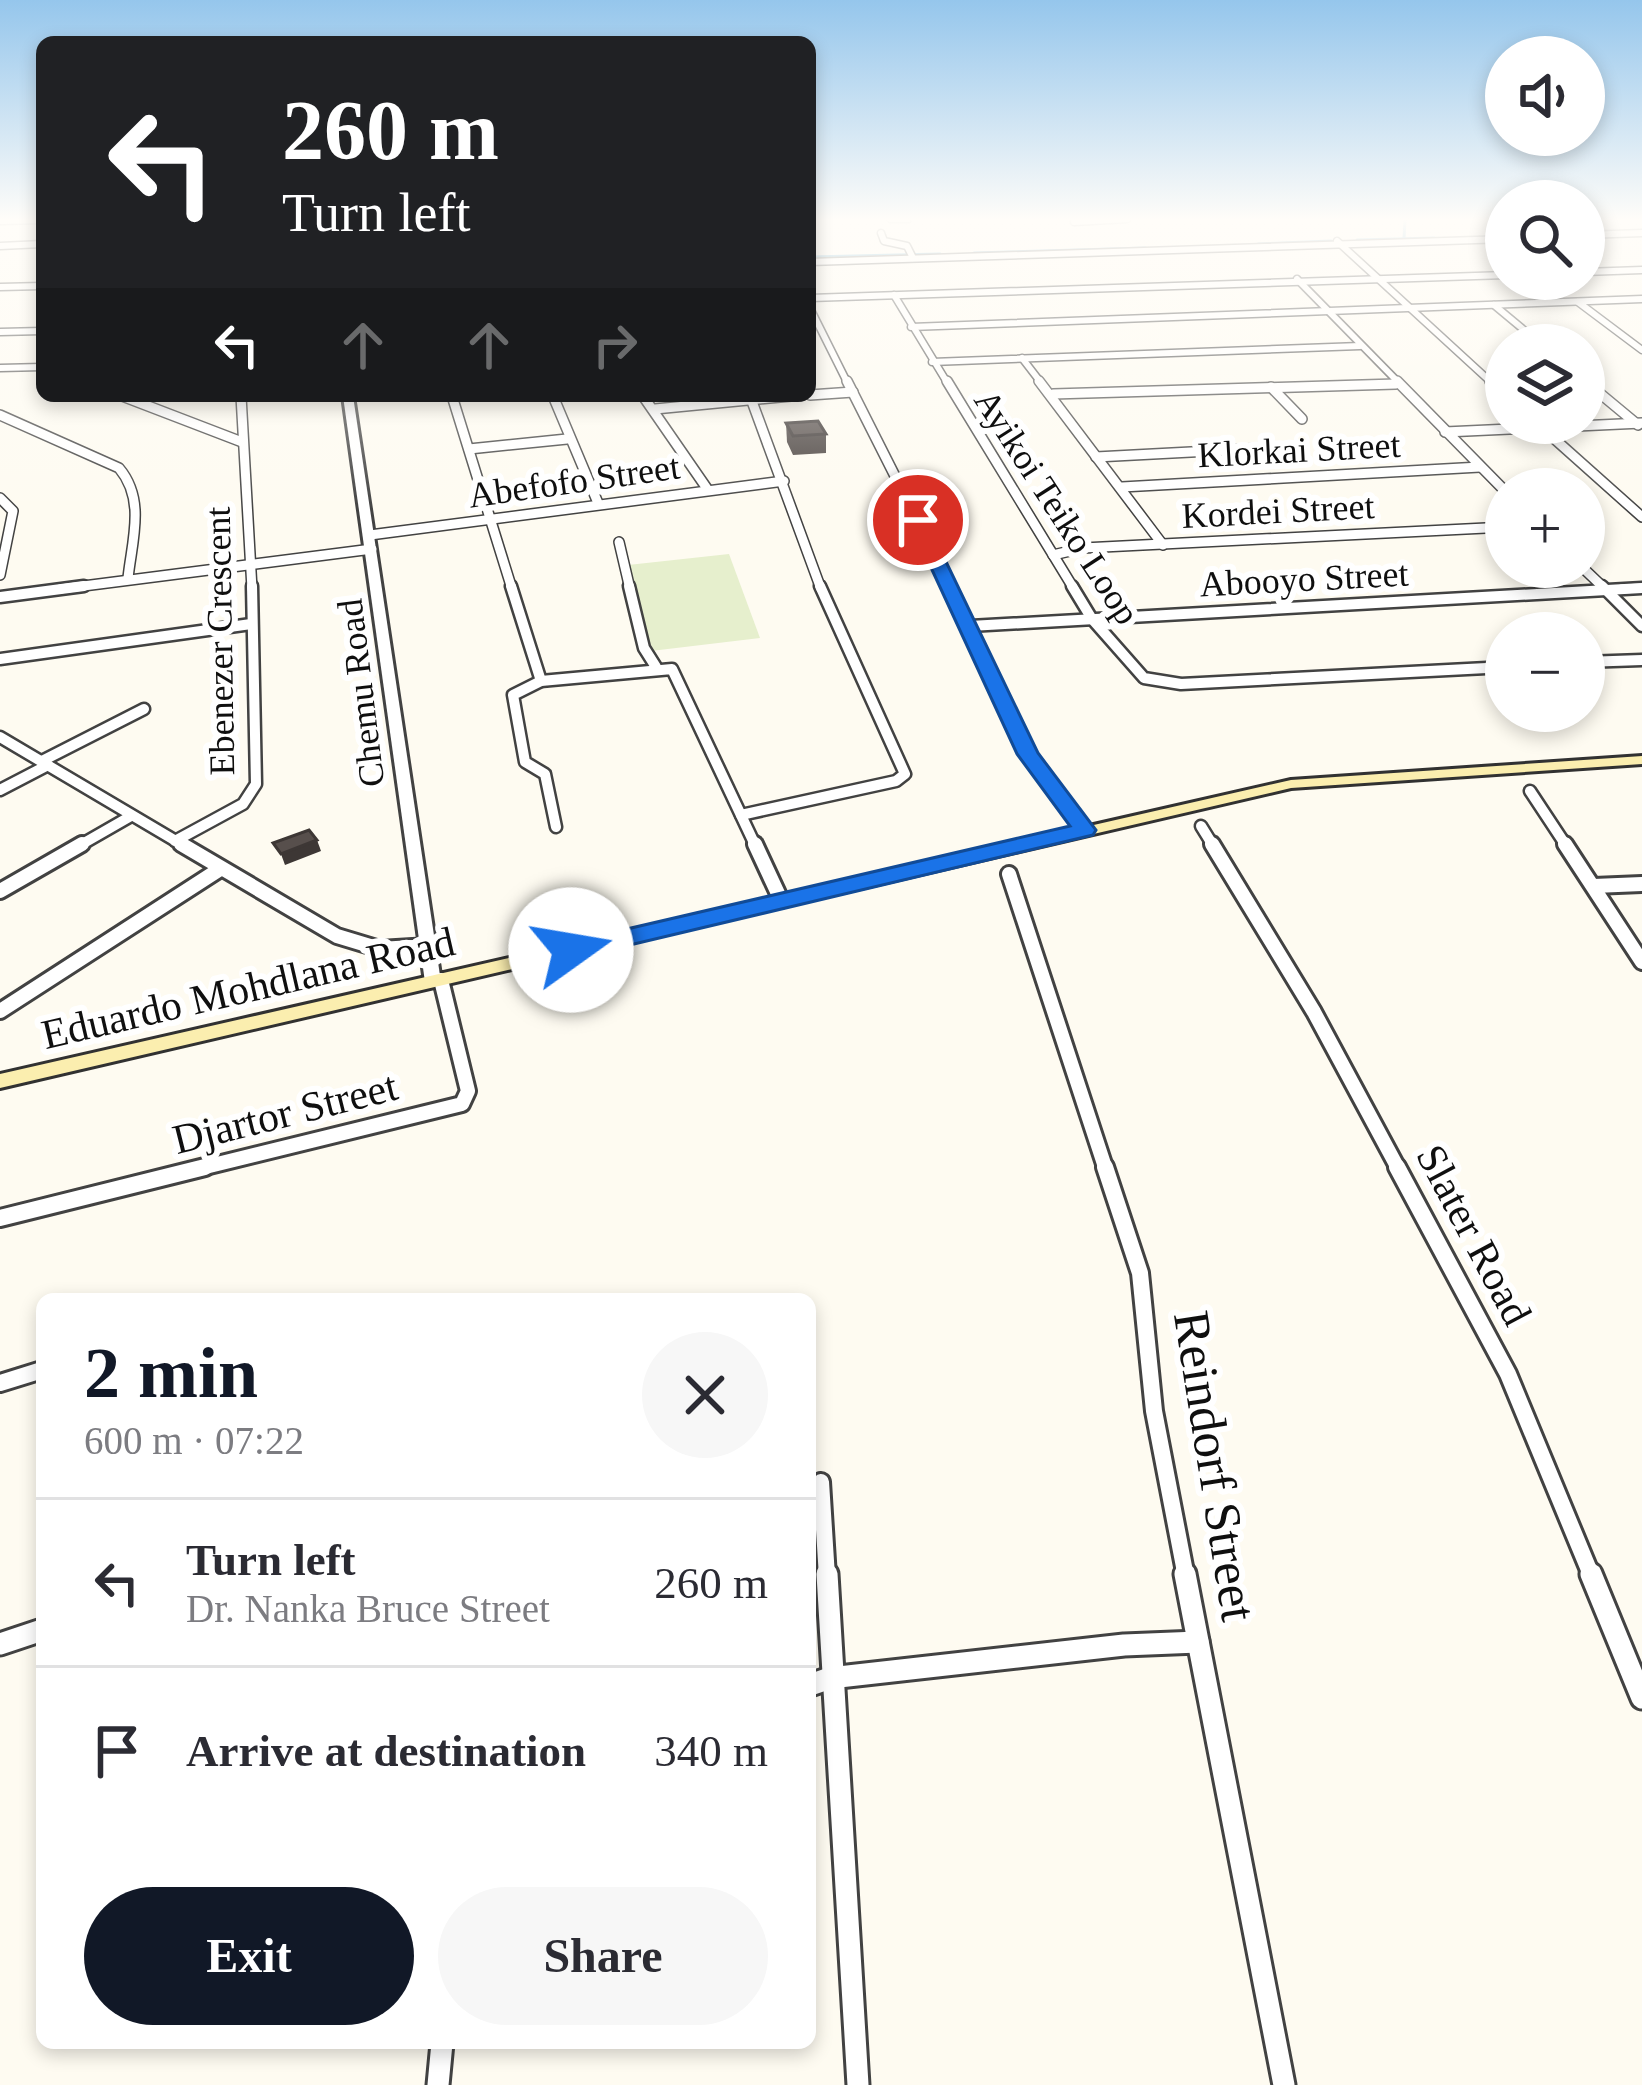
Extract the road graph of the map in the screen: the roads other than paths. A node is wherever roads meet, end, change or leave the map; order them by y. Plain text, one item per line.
1 (905, 316) edge
2 (1230, 316) edge
3 (1332, 316) edge
4 (1417, 316) edge
5 (1598, 316) edge
6 (816, 320) edge
7 (910, 327) junction
8 (36, 331) edge
9 (0, 332) edge
10 (1639, 345) edge
11 (1360, 346) junction
12 (1022, 358) junction
13 (932, 362) junction
14 (36, 367) edge
15 (0, 368) edge
16 (1485, 377) edge
17 (1396, 384) junction
18 (1271, 387) junction
19 (853, 392) junction
20 (1053, 394) junction
21 (816, 395) edge
22 (1605, 397) edge
23 (138, 402) edge
24 (241, 402) edge
25 (349, 402) edge
26 (454, 402) edge
27 (555, 402) edge
28 (649, 402) edge
29 (711, 402) edge
30 (753, 402) edge
31 (655, 409) junction
32 (0, 415) edge
33 (1302, 419) dead end
34 (1605, 425) edge
35 (1640, 425) edge
36 (1485, 429) edge
37 (1445, 432) junction
38 (567, 439) junction
39 (242, 442) junction
40 (1560, 444) edge
41 (469, 448) junction
42 (1267, 448) dead end
43 (1096, 457) junction
44 (1480, 467) junction
45 (1485, 472) edge
46 (784, 481) junction
47 (1122, 487) junction
48 (708, 490) junction
49 (0, 498) edge
50 (598, 503) junction
51 (1642, 518) edge
52 (489, 519) junction
53 (1485, 528) edge
54 (371, 542) junction
55 (619, 542) dead end
56 (1163, 544) junction
57 (1053, 555) junction
58 (252, 562) junction
59 (0, 575) edge
60 (128, 578) junction
61 (1603, 588) edge
62 (1642, 588) edge
63 (1606, 591) junction
64 (0, 597) edge
65 (1092, 619) junction
66 (251, 624) junction
67 (970, 626) junction
68 (1642, 626) edge
69 (0, 658) edge
70 (1642, 660) edge
71 (1605, 661) edge
72 (656, 667) junction
73 (1485, 668) edge
74 (541, 681) junction
75 (144, 709) dead end
76 (0, 737) edge
77 (1642, 760) edge
78 (45, 763) junction
79 (0, 790) edge
80 (1530, 790) dead end
81 (741, 815) junction
82 (131, 816) junction
83 (1201, 826) dead end
84 (556, 827) dead end
85 (1085, 830) junction
86 (175, 841) junction
87 (220, 869) junction
88 (1010, 874) dead end
89 (1642, 884) edge
90 (1594, 886) junction
91 (0, 891) edge
92 (781, 900) junction
93 (429, 946) junction
94 (1642, 962) edge
95 (437, 981) junction
96 (0, 1011) edge
97 (0, 1081) edge
98 (0, 1218) edge
99 (36, 1372) edge
100 (0, 1383) edge
101 (821, 1482) dead end
102 (36, 1632) edge
103 (1198, 1642) junction
104 (0, 1644) edge
105 (820, 1681) edge
106 (1642, 1698) edge
107 (441, 2049) edge
108 (438, 2085) edge
109 (858, 2085) edge
110 (1284, 2085) edge

1 - 7 street, Ayikoi Teiko Loop
2 - 7 street
3 - 11 street
4 - 16 street
5 - 10 street
6 - 19 street
7 - 13 street, Ayikoi Teiko Loop
8 - 9 street
11 - 12 street
11 - 17 street
12 - 13 street
12 - 20 street
13 - 57 street, Ayikoi Teiko Loop
14 - 15 street
17 - 18 street
17 - 37 street
18 - 20 street
18 - 33 street
19 - 21 street
19 - 67 street
20 - 43 street
22 - 35 street
23 - 39 street
24 - 39 street, Ebenezer Crescent
25 - 54 street, Chemu Road
26 - 41 street
27 - 38 street
28 - 31 street
29 - 31 street
30 - 46 street
31 - 48 street
32 - 60 street
34 - 35 street
36 - 37 street
37 - 44 street
38 - 41 street
38 - 50 street
39 - 58 street, Ebenezer Crescent
40 - 51 street
41 - 52 street
42 - 43 street
43 - 47 street
44 - 45 street
44 - 47 street, Klorkai Street
46 - 48 street, Abefofo Street
46 - 81 street
47 - 56 street
48 - 50 street, Abefofo Street
49 - 59 street
50 - 52 street, Abefofo Street
52 - 54 street, Abefofo Street
52 - 74 street
53 - 56 street, Kordei Street
54 - 58 street, Abefofo Street
54 - 93 street, Chemu Road
55 - 72 street
56 - 57 street, Kordei Street
57 - 65 street, Ayikoi Teiko Loop
58 - 60 street, Abefofo Street
58 - 66 street, Ebenezer Crescent
60 - 64 street, Abefofo Street
61 - 63 street
62 - 63 street, Abooyo Street
63 - 65 street, Abooyo Street
63 - 68 street
65 - 67 street, Abooyo Street
65 - 73 street, Ayikoi Teiko Loop
66 - 69 street
66 - 86 street, Ebenezer Crescent
67 - 85 street
70 - 71 street
72 - 74 street
72 - 81 street
74 - 84 street
75 - 78 street
76 - 78 street
77 - 85 main road, Eduardo Mohdlana Road
78 - 79 street
78 - 82 street
80 - 90 street
81 - 92 street
82 - 86 street
82 - 91 street
83 - 106 street, Slater Road
85 - 92 main road, Eduardo Mohdlana Road
86 - 87 street
87 - 93 street
87 - 96 street
88 - 103 street, Reindorf Street
89 - 90 street
90 - 94 street
92 - 95 main road, Eduardo Mohdlana Road
93 - 95 street, Chemu Road
95 - 97 main road, Eduardo Mohdlana Road
95 - 98 street, Djartor Street
99 - 100 street
101 - 105 street
102 - 104 street
103 - 105 street
103 - 110 street, Reindorf Street
105 - 109 street
107 - 108 street

